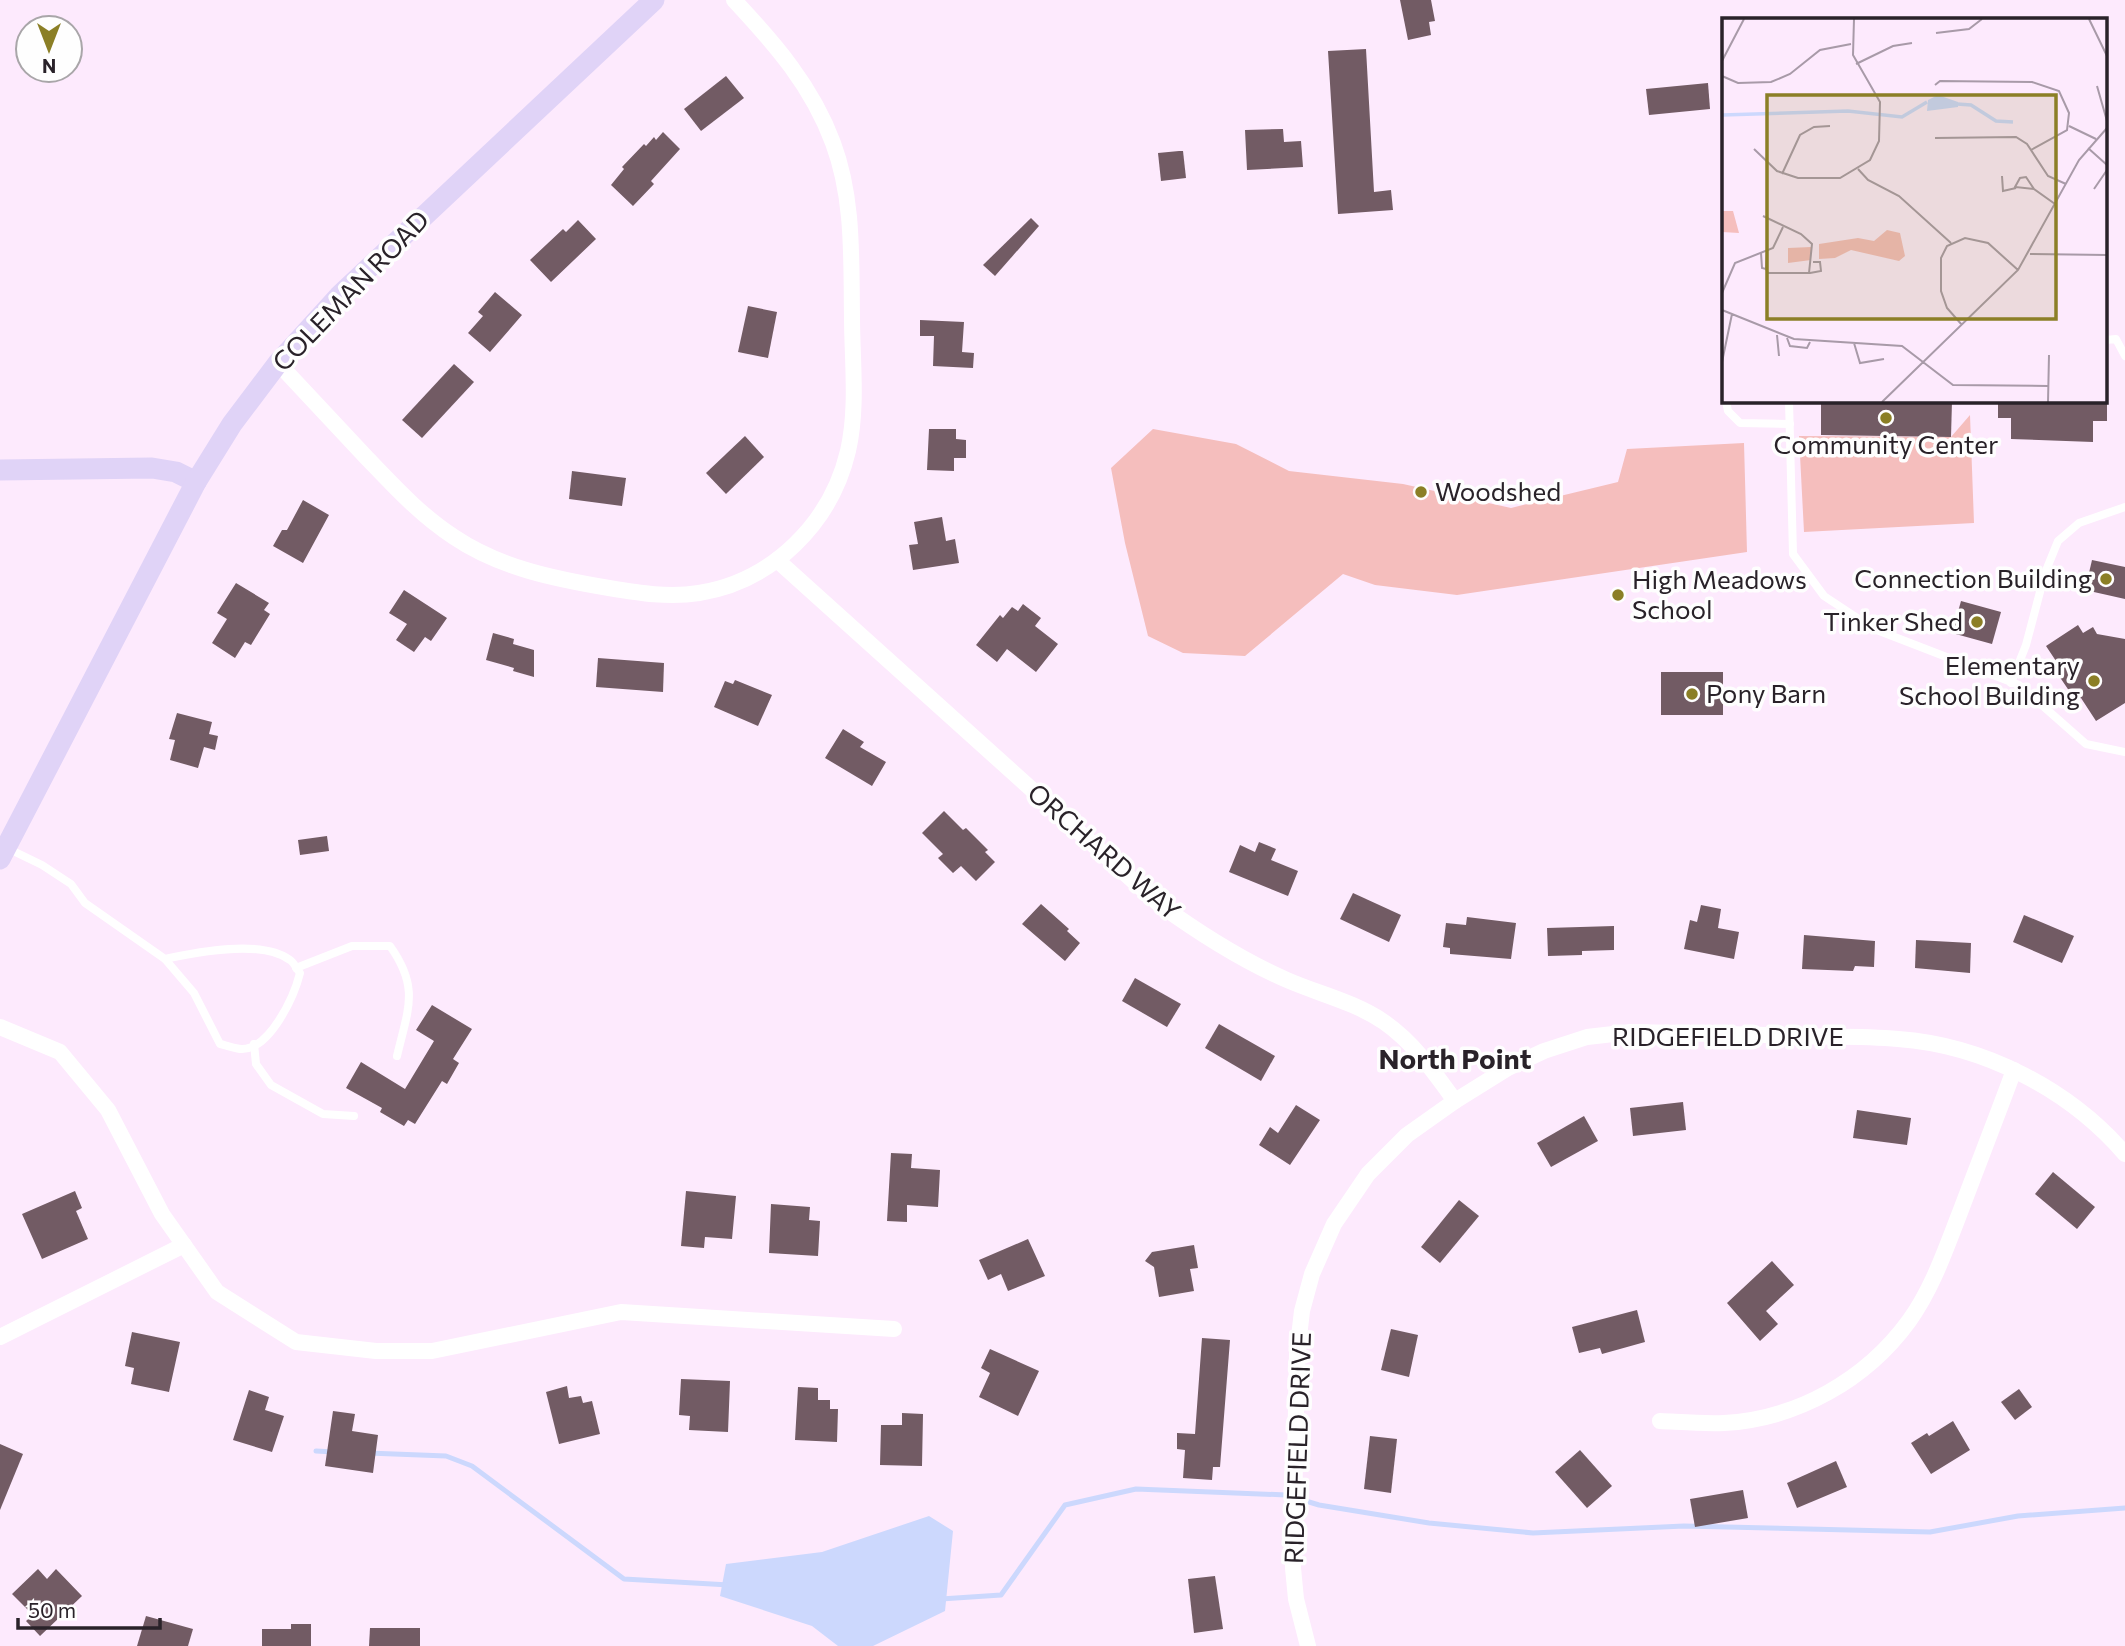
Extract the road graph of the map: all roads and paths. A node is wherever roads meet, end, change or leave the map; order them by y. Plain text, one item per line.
1 (654, 0) edge
2 (734, 0) edge
3 (2108, 340) edge
4 (2125, 356) edge
5 (278, 363) junction
6 (1726, 402) edge
7 (1789, 402) edge
8 (1790, 424) junction
9 (0, 470) edge
10 (196, 482) junction
11 (2125, 507) edge
12 (777, 560) junction
13 (2011, 682) junction
14 (2125, 752) edge
15 (3, 853) edge
16 (165, 959) junction
17 (296, 968) junction
18 (0, 1027) edge
19 (254, 1044) junction
20 (397, 1056) dead end
21 (2014, 1070) junction
22 (1455, 1101) junction
23 (354, 1116) dead end
24 (2125, 1154) edge
25 (184, 1245) junction
26 (894, 1329) dead end
27 (0, 1337) edge
28 (1660, 1421) dead end
29 (1308, 1646) edge

1 - 5 street, COLEMAN ROAD
2 - 12 street
3 - 4 lane
5 - 10 street, COLEMAN ROAD
5 - 12 street
6 - 8 lane
7 - 8 lane
8 - 13 lane
9 - 10 street
10 - 15 street, COLEMAN ROAD
11 - 13 lane
12 - 22 street, ORCHARD WAY
13 - 14 lane
15 - 16 lane
16 - 17 lane
16 - 19 lane
17 - 19 lane
17 - 20 lane
18 - 25 street
19 - 23 lane
21 - 22 street, RIDGEFIELD DRIVE
21 - 24 street, RIDGEFIELD DRIVE
21 - 28 street
22 - 29 street, RIDGEFIELD DRIVE
25 - 26 street
25 - 27 street

